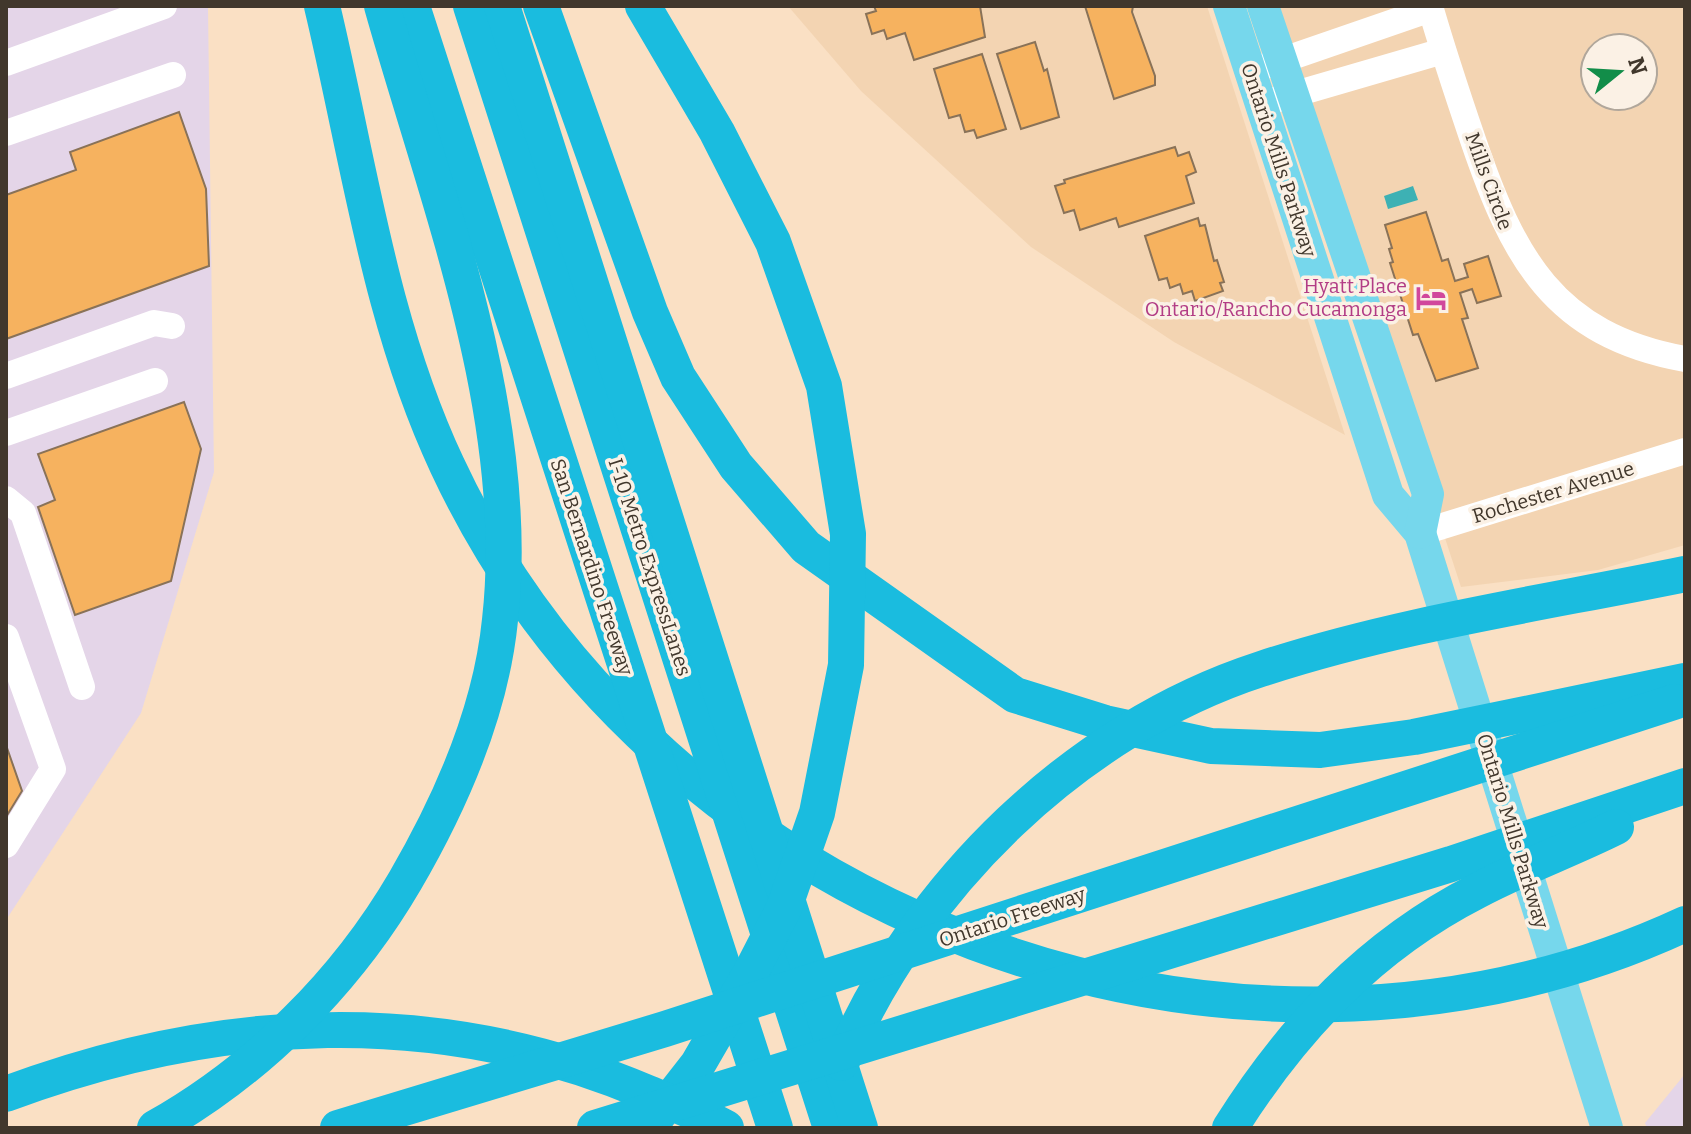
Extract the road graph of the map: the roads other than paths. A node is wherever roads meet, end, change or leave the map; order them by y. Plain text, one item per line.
1 (164, 6) edge
2 (322, 6) edge
3 (382, 6) edge
4 (412, 6) edge
5 (471, 6) edge
6 (502, 6) edge
7 (541, 6) edge
8 (643, 6) edge
9 (1229, 6) edge
10 (1263, 6) edge
11 (1430, 8) edge
12 (1443, 51) junction
13 (1281, 61) junction
14 (6, 63) edge
15 (1251, 71) junction
16 (173, 75) dead end
17 (1293, 95) junction
18 (1261, 104) junction
19 (6, 133) edge
20 (172, 326) dead end
21 (1685, 359) edge
22 (6, 376) edge
23 (155, 381) dead end
24 (6, 433) edge
25 (1685, 451) edge
26 (6, 499) edge
27 (1420, 533) junction
28 (1685, 574) edge
29 (6, 637) edge
30 (1685, 681) edge
31 (82, 687) dead end
32 (1685, 699) edge
33 (1685, 786) edge
34 (1685, 792) edge
35 (1566, 838) junction
36 (6, 845) edge
37 (1685, 924) edge
38 (6, 1094) edge
39 (155, 1128) edge
40 (338, 1128) edge
41 (595, 1128) edge
42 (648, 1128) edge
43 (726, 1128) edge
44 (775, 1128) edge
45 (816, 1128) edge
46 (831, 1128) edge
47 (860, 1128) edge
48 (1230, 1128) edge
49 (1607, 1128) edge

1 - 14 street
2 - 37 highway
3 - 39 highway
4 - 44 highway, San Bernardino Freeway
5 - 46 highway, I-10 Metro ExpressLanes
6 - 47 highway
7 - 30 highway
8 - 42 highway
9 - 15 main road, Ontario Mills Parkway
10 - 13 main road, Ontario Mills Parkway
11 - 12 street, Mills Circle
11 - 13 street
12 - 17 street
12 - 21 street, Mills Circle
13 - 15 street
13 - 17 main road, Ontario Mills Parkway
15 - 18 main road, Ontario Mills Parkway
16 - 19 street
17 - 18 street
17 - 27 main road, Ontario Mills Parkway
18 - 27 main road, Ontario Mills Parkway
20 - 22 street
23 - 24 street
25 - 27 street, Rochester Avenue
26 - 31 street
27 - 49 main road, Ontario Mills Parkway
28 - 45 highway
29 - 36 street
32 - 40 highway, Ontario Freeway
33 - 35 highway
34 - 35 highway
35 - 41 highway
35 - 48 highway
38 - 43 highway

